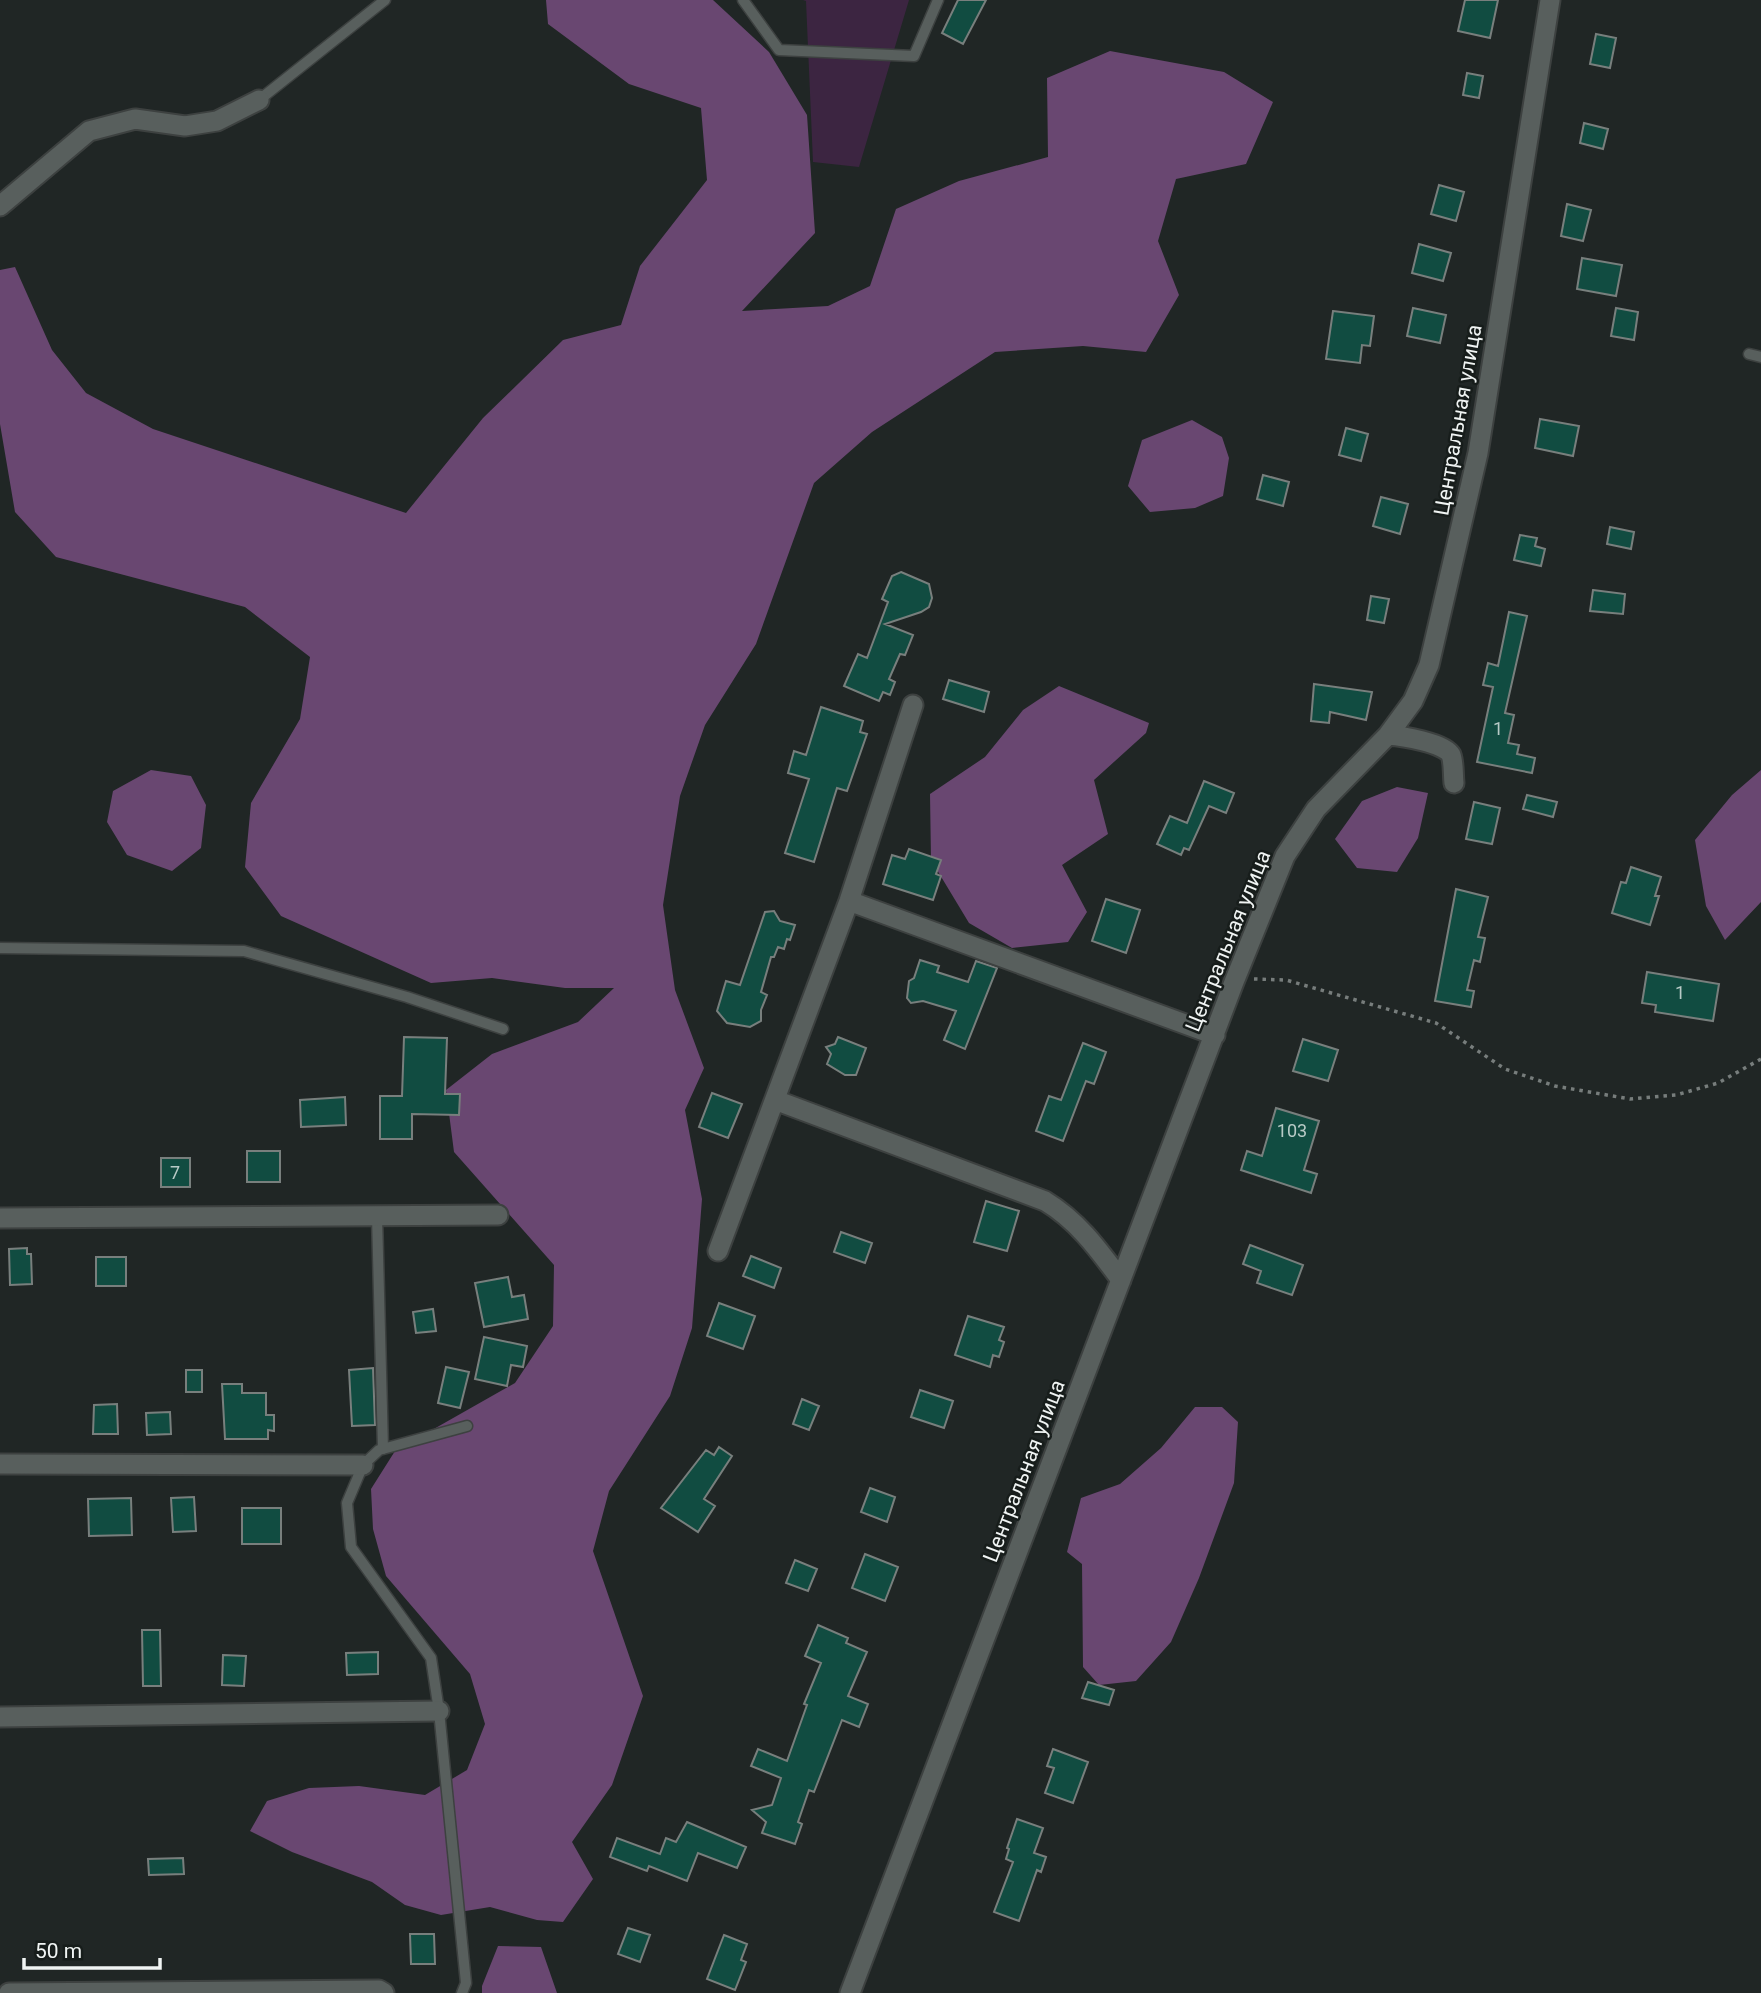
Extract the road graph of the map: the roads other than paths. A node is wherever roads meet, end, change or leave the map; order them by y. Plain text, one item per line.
1 (385, 0) edge
2 (743, 0) edge
3 (938, 0) edge
4 (1550, 0) edge
5 (259, 100) joint
6 (2, 199) edge
7 (1749, 354) dead end
8 (1761, 357) edge
9 (913, 705) dead end
10 (1388, 735) junction
11 (1454, 783) dead end
12 (849, 901) junction
13 (0, 948) edge
14 (503, 1029) dead end
15 (1214, 1035) junction
16 (775, 1100) junction
17 (498, 1215) dead end
18 (377, 1216) junction
19 (0, 1218) edge
20 (719, 1251) dead end
21 (1121, 1280) junction
22 (467, 1426) dead end
23 (383, 1449) junction
24 (0, 1464) edge
25 (363, 1465) junction
26 (439, 1712) junction
27 (0, 1717) edge
28 (465, 1990) edge
29 (9, 1993) edge
30 (383, 1993) edge
31 (850, 1993) edge

1 - 5 lane
2 - 3 lane
4 - 10 street, Центральная улица
5 - 6 street
7 - 8 lane
9 - 12 street
10 - 11 street
10 - 15 street, Центральная улица
12 - 15 street
12 - 16 street
13 - 14 lane
15 - 21 street, Центральная улица
16 - 20 street
16 - 21 street
17 - 18 street
18 - 19 street
18 - 23 lane
21 - 31 street, Центральная улица
22 - 23 lane
23 - 25 lane
24 - 25 street
25 - 26 lane
26 - 27 street
26 - 28 lane
29 - 30 street

